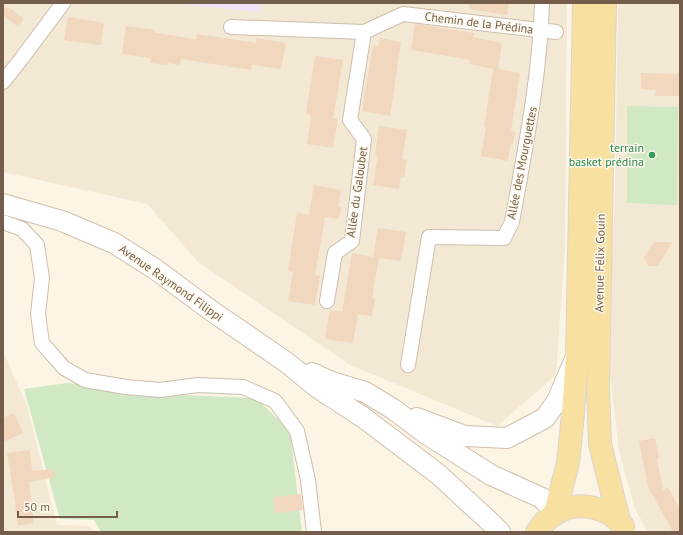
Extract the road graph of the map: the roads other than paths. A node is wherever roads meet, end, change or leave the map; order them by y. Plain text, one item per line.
1 (63, 3) edge
2 (542, 3) edge
3 (584, 3) edge
4 (605, 3) edge
5 (404, 8) edge
6 (231, 27) dead end
7 (541, 30) junction
8 (364, 32) junction
9 (556, 32) dead end
10 (3, 82) edge
11 (3, 204) edge
12 (3, 222) edge
13 (327, 301) dead end
14 (577, 356) junction
15 (286, 362) junction
16 (408, 365) dead end
17 (393, 409) junction
18 (555, 513) junction
19 (623, 526) edge
20 (314, 532) edge
21 (500, 532) edge
22 (537, 532) edge

1 - 10 street
2 - 7 street, Allée des Mourguettes
3 - 14 main road, Avenue Félix Gouin
4 - 19 main road, Avenue Félix Gouin
5 - 7 street, Chemin de la Prédina
5 - 8 street
6 - 8 street
7 - 9 street, Chemin de la Prédina
7 - 16 street, Allée des Mourguettes
8 - 13 street, Allée du Galoubet
11 - 15 main road, Avenue Raymond Filippi
12 - 20 street
14 - 17 main road, Avenue Raymond Filippi
14 - 18 main road, Avenue Félix Gouin
15 - 17 main road, Avenue Raymond Filippi
15 - 21 main road, Avenue Raymond Filippi
17 - 18 main road, Avenue Raymond Filippi
18 - 19 main road, Avenue Félix Gouin
18 - 22 main road, Avenue Félix Gouin

